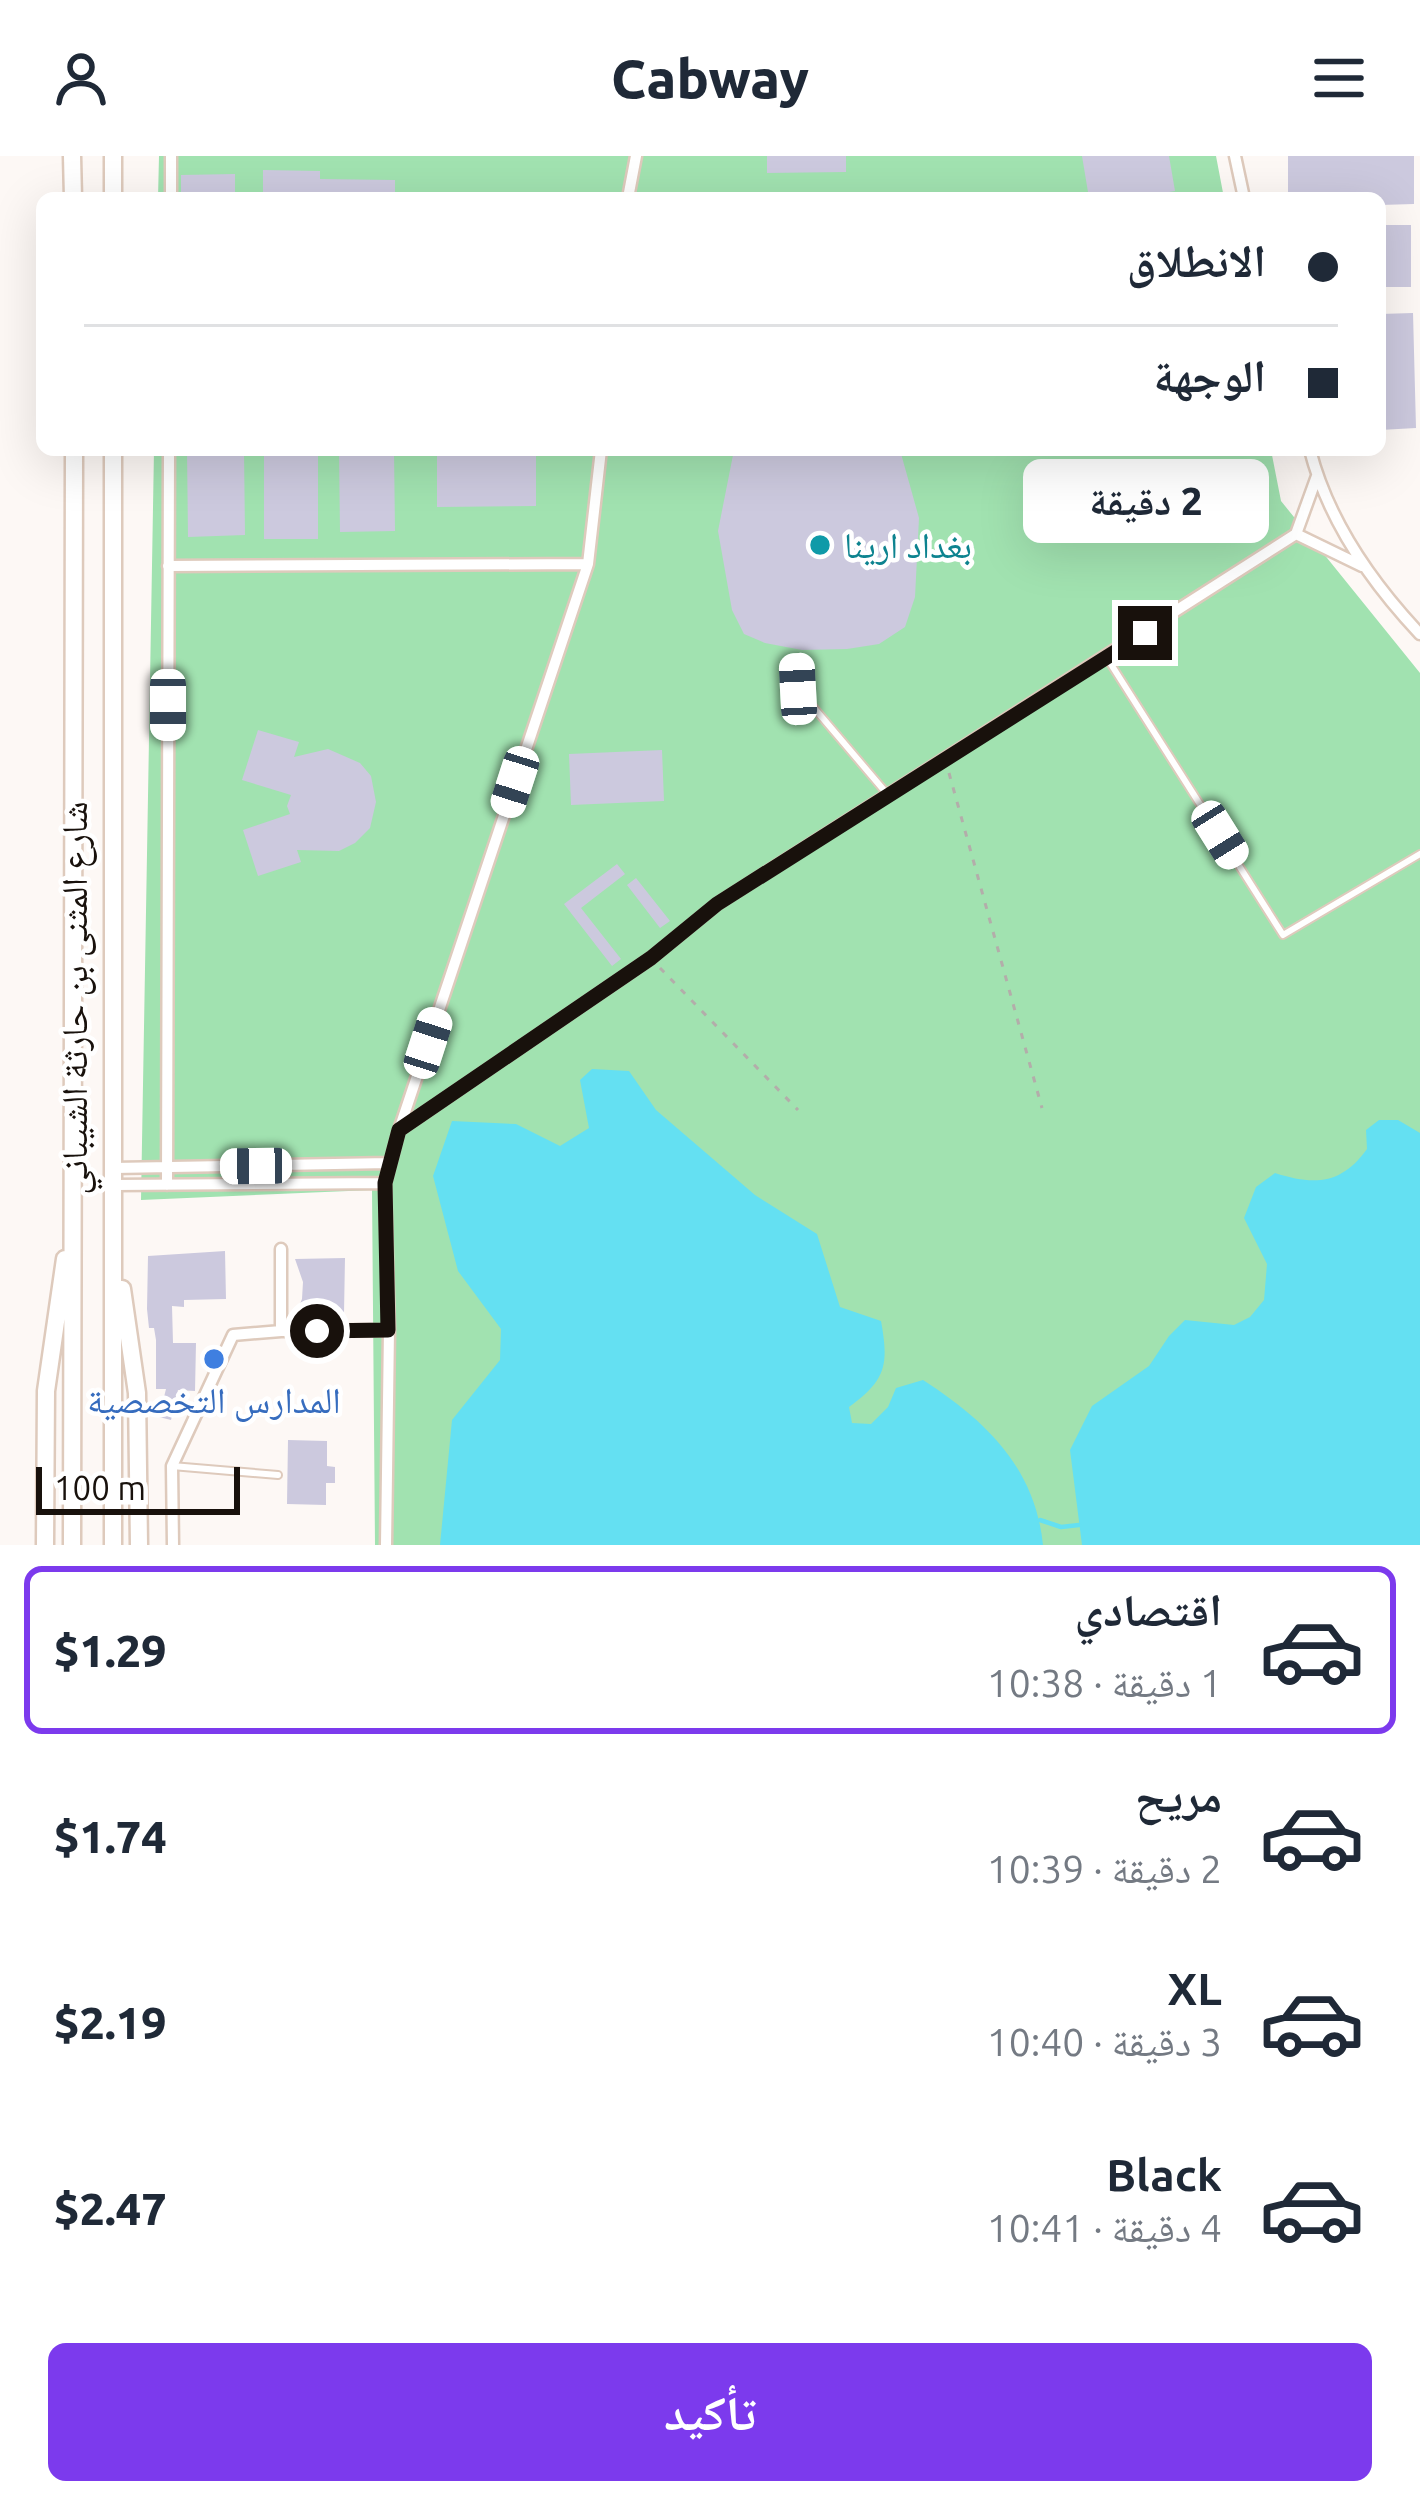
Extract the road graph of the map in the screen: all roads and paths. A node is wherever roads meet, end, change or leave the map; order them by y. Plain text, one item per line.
1 (73, 156) edge
2 (113, 156) edge
3 (171, 156) edge
4 (636, 156) edge
5 (1235, 156) edge
6 (73, 192) edge
7 (113, 192) edge
8 (171, 192) edge
9 (629, 192) edge
10 (1243, 192) edge
11 (74, 456) edge
12 (113, 456) edge
13 (169, 456) edge
14 (600, 456) edge
15 (1312, 456) edge
16 (1317, 476) junction
17 (1296, 534) junction
18 (588, 564) junction
19 (168, 566) junction
20 (1362, 566) junction
21 (1420, 634) edge
22 (1107, 658) junction
23 (797, 665) dead end
24 (945, 760) junction
25 (888, 795) junction
26 (1420, 854) edge
27 (651, 958) junction
28 (1042, 1108) dead end
29 (798, 1110) dead end
30 (399, 1130) junction
31 (388, 1163) junction
32 (167, 1167) junction
33 (114, 1177) junction
34 (385, 1183) junction
35 (167, 1185) junction
36 (74, 1198) junction
37 (114, 1230) junction
38 (281, 1249) dead end
39 (388, 1330) junction
40 (281, 1331) junction
41 (172, 1466) junction
42 (278, 1475) dead end
43 (45, 1545) edge
44 (72, 1545) edge
45 (113, 1545) edge
46 (139, 1545) edge
47 (173, 1545) edge
48 (386, 1545) edge

1 - 6 main road
2 - 7 main road
3 - 8 street
4 - 9 street
5 - 10 street
11 - 36 main road, شارع المثنى بن حارثة الشيباني
12 - 33 main road, شارع المثنى بن حارثة الشيباني
13 - 19 street
14 - 18 street
15 - 16 street
16 - 17 street
16 - 20 street
17 - 20 street
17 - 22 street
18 - 19 street
18 - 30 street
19 - 32 street
20 - 21 street
22 - 24 street
22 - 26 lane
23 - 25 lane
24 - 25 street
24 - 28 path
25 - 27 street
27 - 29 path
27 - 30 street
30 - 31 street
31 - 32 street
31 - 34 street
32 - 33 street
32 - 35 street
33 - 35 street
33 - 37 main road, شارع المثنى بن حارثة الشيباني
34 - 35 street
34 - 39 street
36 - 43 main road
36 - 44 main road, شارع المثنى بن حارثة الشيباني
37 - 45 main road, شارع المثنى بن حارثة الشيباني
37 - 46 main road
38 - 40 street
39 - 40 street
39 - 48 street
40 - 41 street
41 - 42 lane
41 - 47 street

